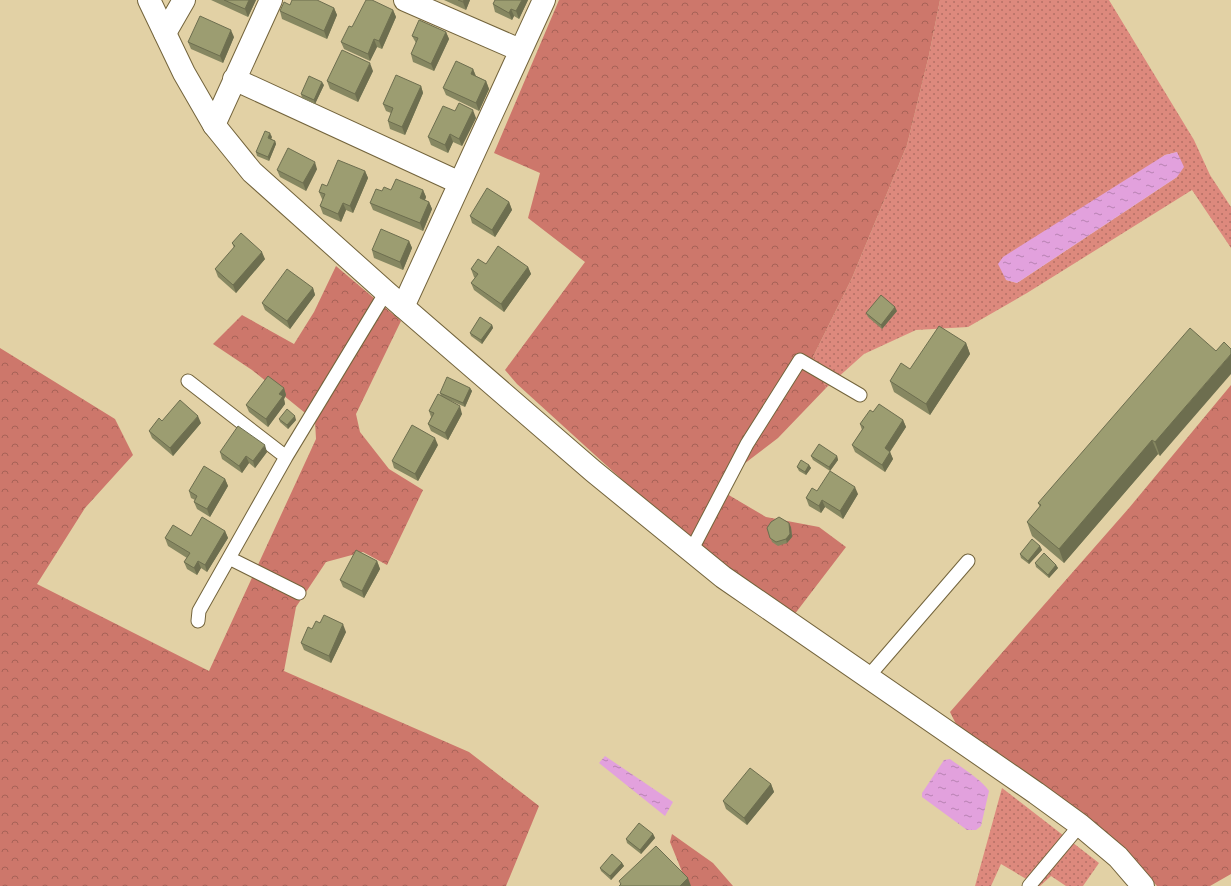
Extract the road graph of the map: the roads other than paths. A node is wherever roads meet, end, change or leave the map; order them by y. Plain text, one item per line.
1 (149, 0) edge
2 (184, 0) edge
3 (271, 0) edge
4 (405, 0) edge
5 (544, 0) edge
6 (165, 33) junction
7 (520, 50) junction
8 (234, 79) junction
9 (214, 125) junction
10 (460, 183) junction
11 (386, 292) junction
12 (403, 306) junction
13 (188, 381) dead end
14 (860, 396) dead end
15 (286, 457) junction
16 (691, 551) junction
17 (229, 558) junction
18 (968, 561) dead end
19 (299, 593) dead end
20 (198, 621) dead end
21 (867, 678) junction
22 (1080, 825) junction
23 (1029, 886) edge
24 (1143, 886) edge

1 - 6 street
2 - 6 street
3 - 8 street
4 - 7 street
5 - 7 street
6 - 9 street
7 - 10 street
8 - 9 street
8 - 10 street
9 - 11 street
10 - 12 street
11 - 12 street
11 - 15 lane
12 - 16 street
13 - 15 lane
14 - 16 lane
15 - 17 lane
16 - 21 street
17 - 19 lane
17 - 20 lane
18 - 21 lane
21 - 22 street
22 - 23 lane
22 - 24 street

